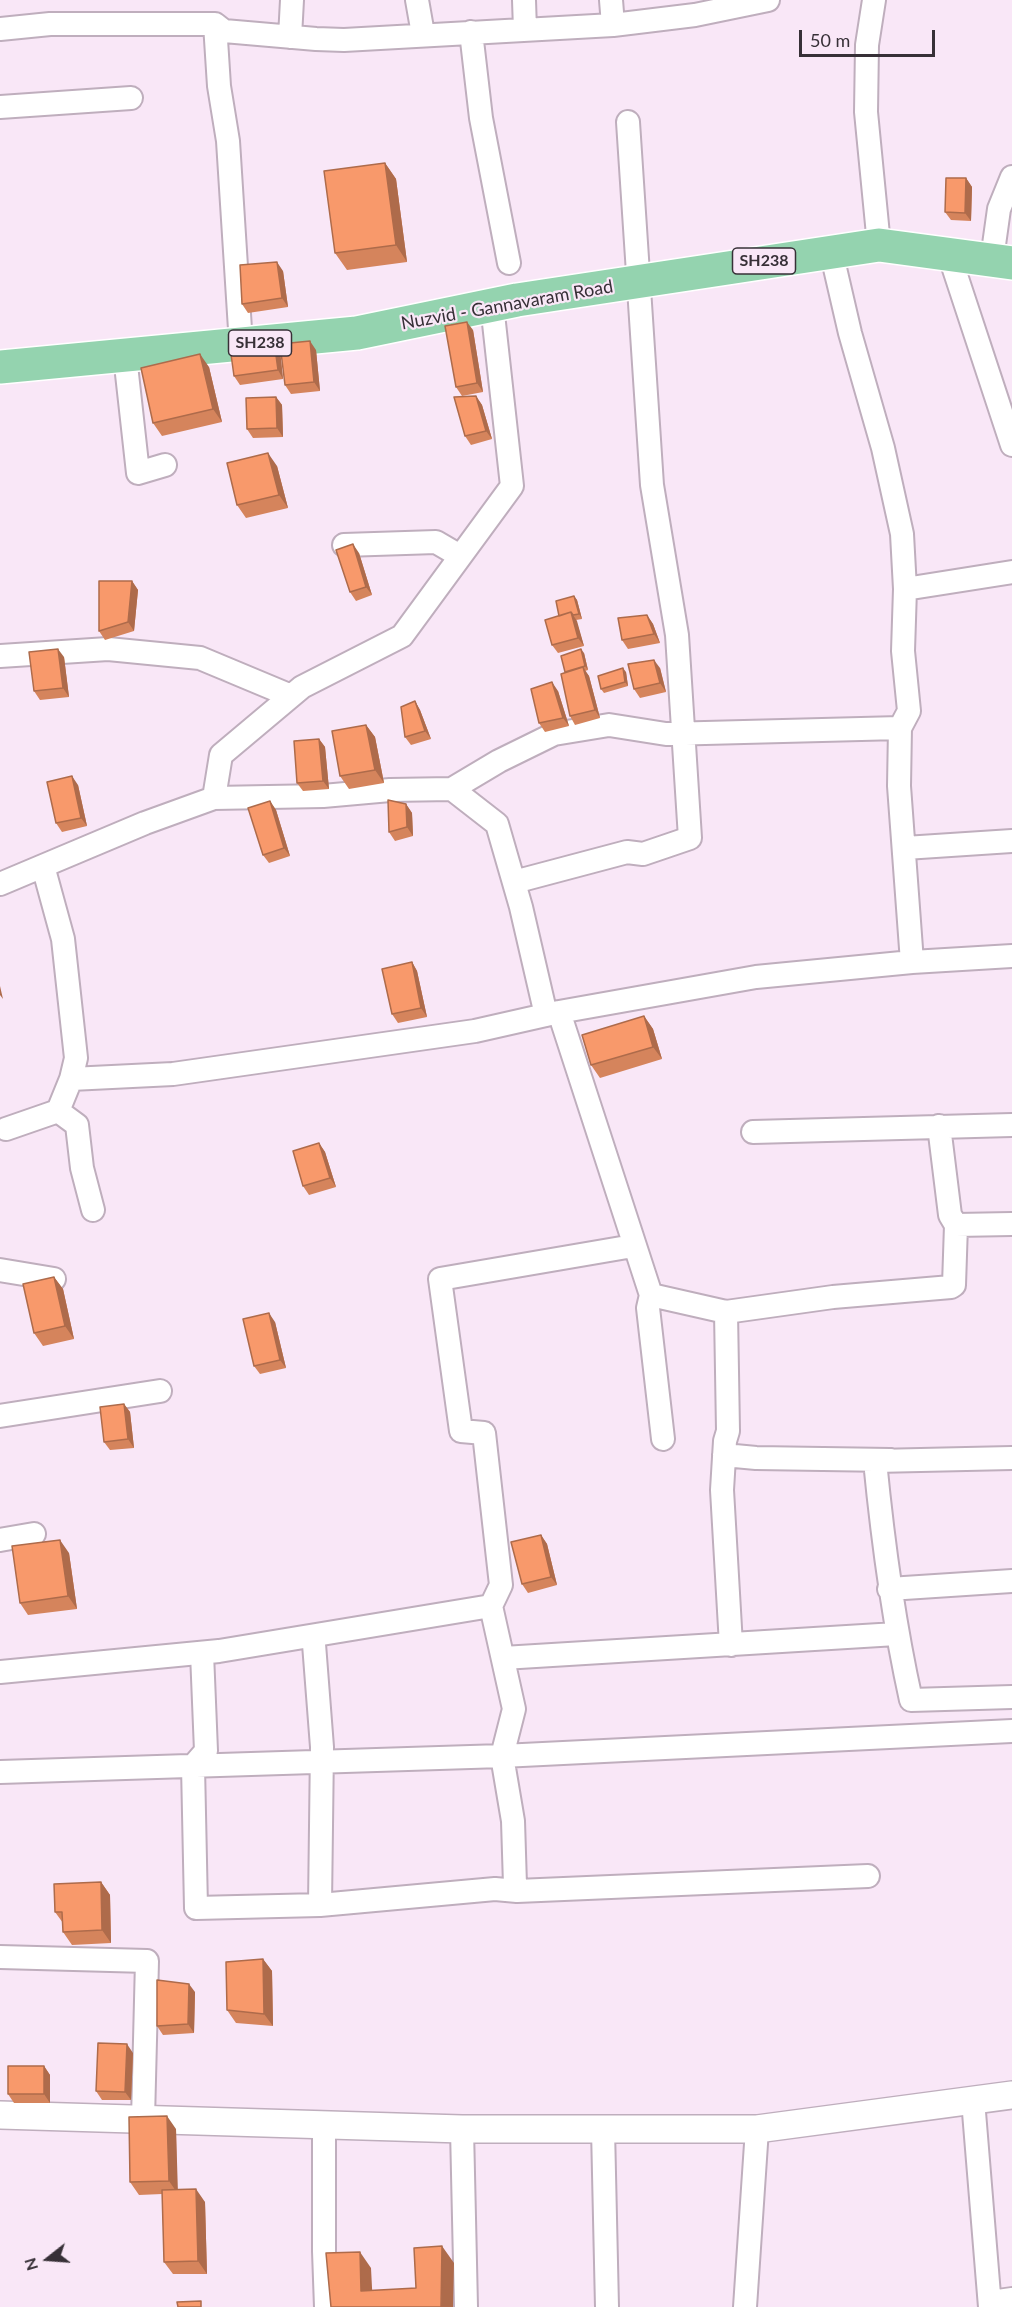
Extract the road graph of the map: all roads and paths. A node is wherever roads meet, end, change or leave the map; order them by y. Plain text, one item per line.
1 (292, 0) edge
2 (417, 0) edge
3 (524, 0) edge
4 (611, 0) edge
5 (768, 0) edge
6 (874, 0) edge
7 (695, 8) edge
8 (215, 24) junction
9 (613, 25) junction
10 (0, 29) edge
11 (525, 30) junction
12 (471, 32) junction
13 (423, 34) junction
14 (291, 37) junction
15 (131, 98) dead end
16 (0, 106) edge
17 (628, 122) dead end
18 (1012, 177) edge
19 (879, 245) junction
20 (831, 251) junction
21 (950, 254) junction
22 (1002, 261) edge
23 (509, 263) dead end
24 (639, 281) junction
25 (492, 305) junction
26 (241, 345) junction
27 (125, 356) junction
28 (0, 367) edge
29 (1012, 445) edge
30 (165, 465) dead end
31 (344, 545) edge
32 (460, 556) junction
33 (1012, 572) edge
34 (905, 589) junction
35 (0, 656) edge
36 (291, 696) junction
37 (900, 728) junction
38 (682, 734) junction
39 (452, 789) junction
40 (214, 798) junction
41 (1012, 841) edge
42 (905, 848) junction
43 (43, 866) junction
44 (514, 882) junction
45 (0, 884) edge
46 (1012, 956) edge
47 (912, 962) junction
48 (553, 1014) junction
49 (71, 1079) junction
50 (58, 1111) junction
51 (1012, 1125) edge
52 (939, 1126) junction
53 (6, 1129) dead end
54 (753, 1132) dead end
55 (93, 1210) dead end
56 (1012, 1224) edge
57 (956, 1225) junction
58 (633, 1246) junction
59 (0, 1270) edge
60 (54, 1279) edge
61 (651, 1295) junction
62 (726, 1312) junction
63 (160, 1391) dead end
64 (0, 1416) edge
65 (663, 1439) dead end
66 (724, 1455) junction
67 (1012, 1458) edge
68 (924, 1460) junction
69 (34, 1534) dead end
70 (0, 1540) edge
71 (1012, 1581) edge
72 (889, 1589) junction
73 (491, 1606) junction
74 (896, 1634) junction
75 (311, 1636) junction
76 (732, 1645) junction
77 (202, 1653) junction
78 (503, 1659) junction
79 (0, 1672) edge
80 (1012, 1697) edge
81 (1012, 1731) edge
82 (502, 1756) junction
83 (322, 1762) junction
84 (193, 1766) junction
85 (0, 1772) edge
86 (868, 1876) dead end
87 (516, 1892) junction
88 (320, 1905) junction
89 (0, 1957) edge
90 (1012, 2095) edge
91 (973, 2100) junction
92 (0, 2115) edge
93 (143, 2119) junction
94 (324, 2124) junction
95 (462, 2128) junction
96 (603, 2129) junction
97 (757, 2129) junction
98 (998, 2302) edge
99 (326, 2307) edge
100 (466, 2307) edge
101 (607, 2307) edge
102 (745, 2307) edge

1 - 14 street
2 - 13 street
3 - 11 street
4 - 9 street
5 - 7 street
6 - 19 street
7 - 9 street
8 - 10 street
8 - 14 street
8 - 26 street
9 - 11 street
11 - 12 street
12 - 13 street
12 - 23 street
13 - 14 street
15 - 16 street
17 - 24 street
18 - 22 street
19 - 20 main road, Nuzvid - Gannavaram Road / SH238
19 - 21 main road, Nuzvid - Gannavaram Road / SH238
20 - 24 main road, Nuzvid - Gannavaram Road / SH238
20 - 34 street
21 - 22 main road, Nuzvid - Gannavaram Road / SH238
21 - 29 street
24 - 25 main road, Nuzvid - Gannavaram Road / SH238
24 - 38 street
25 - 26 main road, Nuzvid - Gannavaram Road / SH238
25 - 32 street
26 - 27 main road, Nuzvid - Gannavaram Road / SH238
27 - 28 main road, Nuzvid - Gannavaram Road / SH238
27 - 30 street
31 - 32 street
32 - 36 street
33 - 34 street
34 - 37 street
35 - 36 street
36 - 40 street
37 - 38 street
37 - 42 street
38 - 39 street
38 - 44 street
39 - 40 street
39 - 44 street
40 - 43 street
41 - 42 street
42 - 47 street
43 - 45 street
43 - 49 street
44 - 48 street
46 - 47 street
47 - 48 street
48 - 49 street
48 - 58 street
49 - 50 street
50 - 53 street
50 - 55 street
51 - 52 street
52 - 54 street
52 - 57 street
56 - 57 street
57 - 62 street
58 - 61 street
58 - 73 street
59 - 60 street
61 - 62 street
61 - 65 street
62 - 66 street
63 - 64 street
66 - 68 street
66 - 76 street
67 - 68 street
68 - 72 street
69 - 70 street
71 - 72 street
72 - 74 street
73 - 75 street
73 - 78 street
74 - 76 street
74 - 80 street
75 - 77 street
75 - 83 street
76 - 78 street
77 - 79 street
77 - 84 street
78 - 82 street
81 - 82 street
82 - 83 street
82 - 87 street
83 - 84 street
83 - 88 street
84 - 85 street
84 - 88 street
86 - 87 street
87 - 88 street
89 - 93 street
90 - 91 street
91 - 97 street
91 - 98 street
92 - 93 street
93 - 94 street
94 - 95 street
94 - 99 street
95 - 96 street
95 - 100 street
96 - 97 street
96 - 101 street
97 - 102 street

